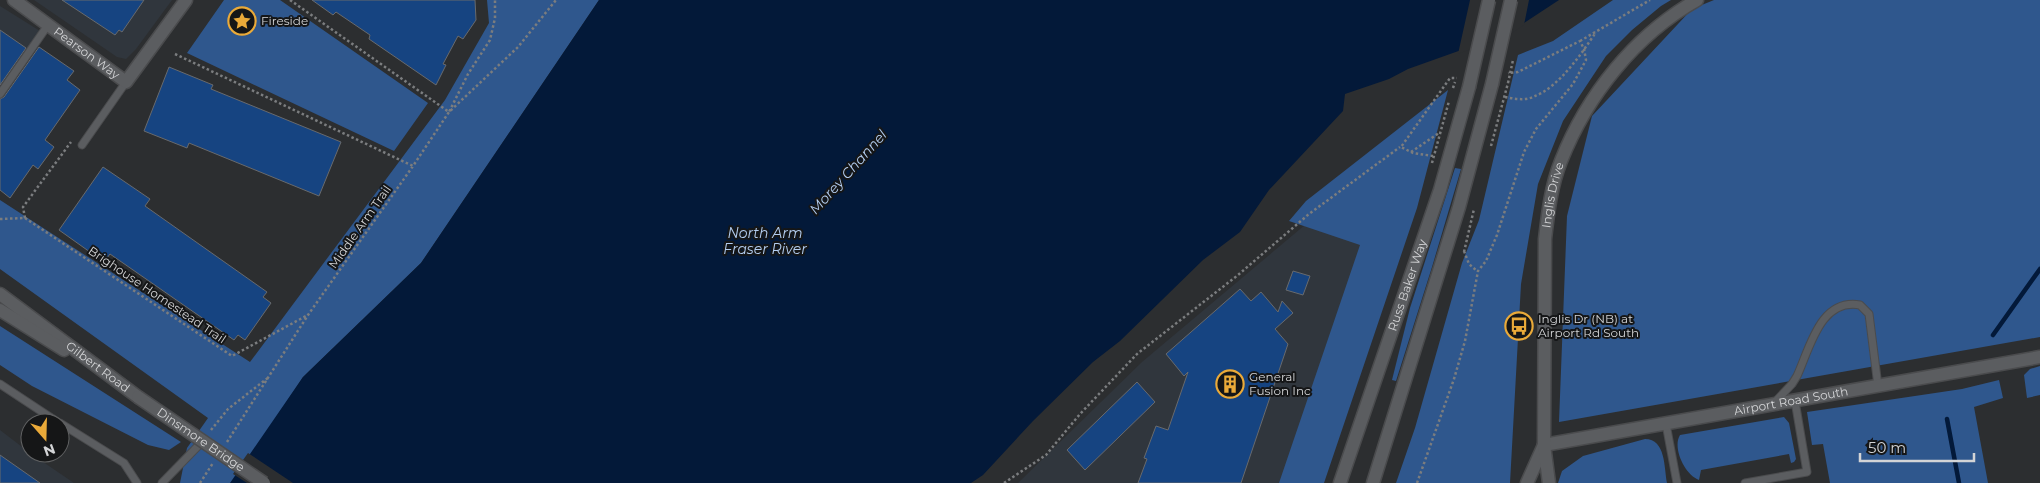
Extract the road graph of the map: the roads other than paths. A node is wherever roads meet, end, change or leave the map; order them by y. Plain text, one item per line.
1 (14, 0) edge
2 (186, 0) edge
3 (1489, 0) edge
4 (1510, 0) edge
5 (1697, 0) edge
6 (48, 25) junction
7 (126, 82) junction
8 (0, 94) edge
9 (82, 145) dead end
10 (0, 294) edge
11 (0, 310) edge
12 (2040, 357) edge
13 (0, 384) edge
14 (1878, 386) junction
15 (138, 396) junction
16 (1795, 400) junction
17 (1772, 404) junction
18 (45, 413) edge
19 (1666, 424) junction
20 (70, 429) edge
21 (199, 445) road end
22 (1544, 445) junction
23 (137, 483) edge
24 (162, 483) edge
25 (264, 483) edge
26 (1340, 483) edge
27 (1374, 483) edge
28 (1527, 483) edge
29 (1549, 483) edge
30 (1677, 483) edge
31 (1745, 483) edge

1 - 6 main road, Pearson Way
2 - 7 main road, Pearson Way
3 - 26 main road, Russ Baker Way, bridge
4 - 27 main road, Russ Baker Way, bridge
5 - 22 main road, Inglis Drive
6 - 7 main road, Pearson Way
6 - 8 lane
7 - 9 lane
10 - 15 main road, Gilbert Road
11 - 15 main road, Gilbert Road
12 - 14 main road, Airport Road South
13 - 18 lane
14 - 16 main road, Airport Road South
14 - 17 lane
15 - 25 main road, Dinsmore Bridge, bridge
16 - 17 main road, Airport Road South
16 - 31 lane
17 - 19 main road, Airport Road South
19 - 22 main road, Airport Road South
19 - 30 lane
20 - 23 lane
21 - 24 lane
22 - 28 main road, Inglis Drive
22 - 29 main road, Inglis Drive

